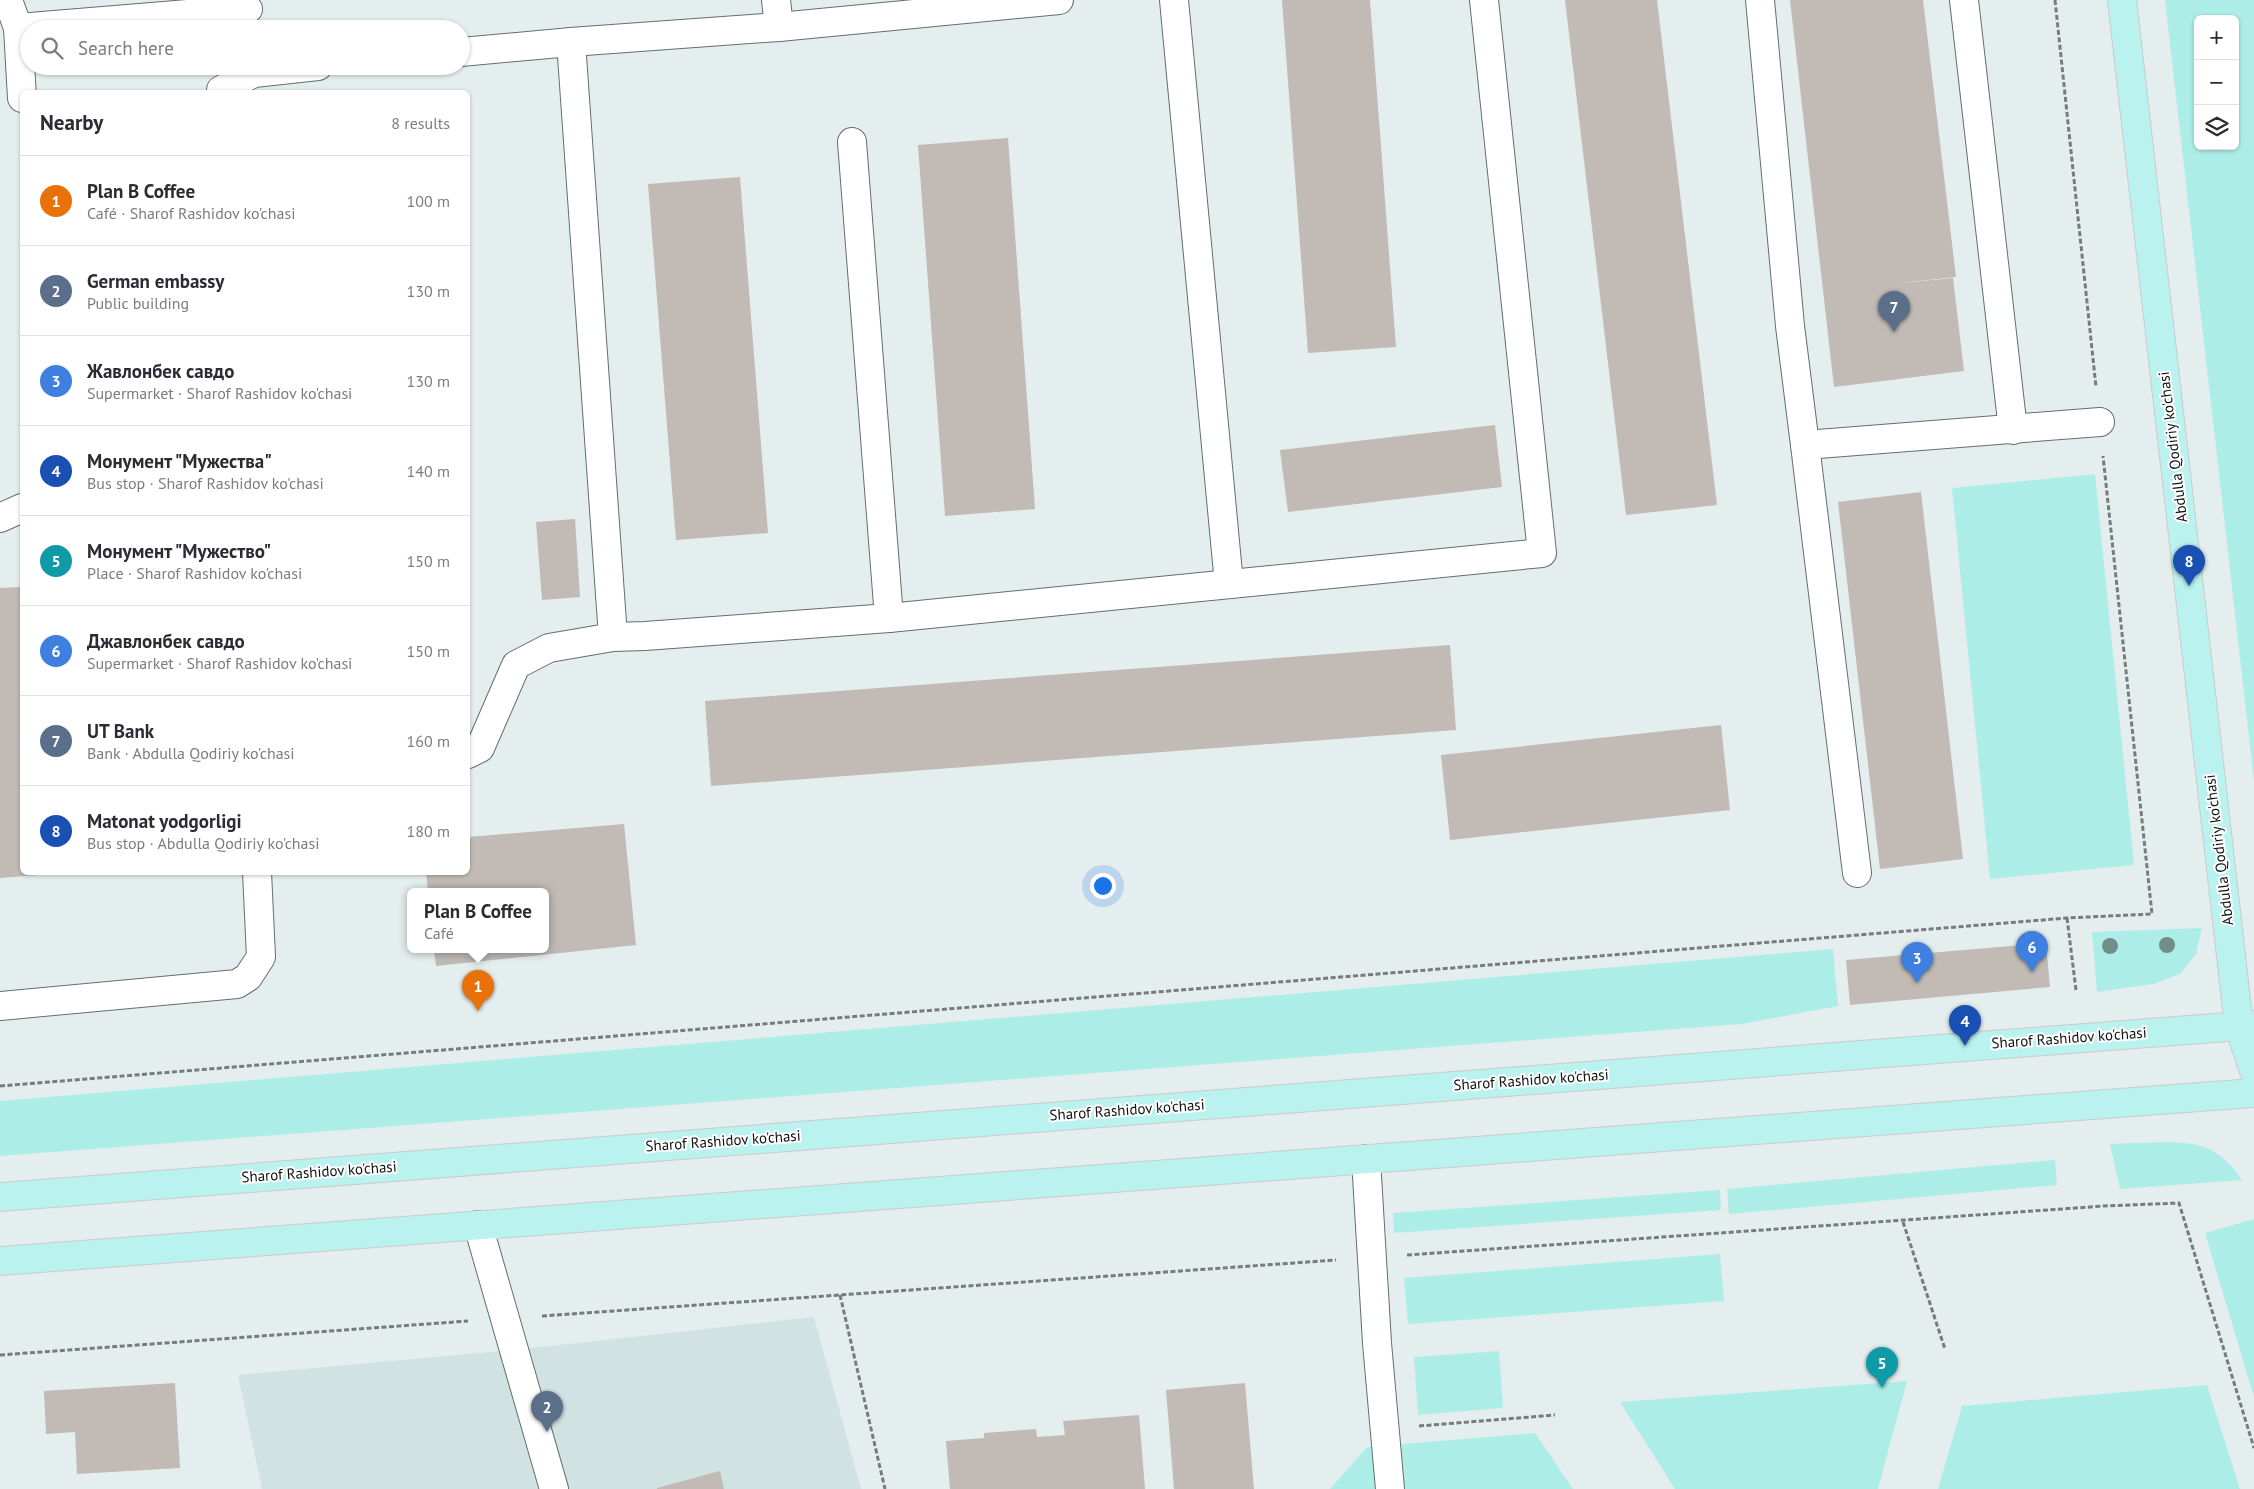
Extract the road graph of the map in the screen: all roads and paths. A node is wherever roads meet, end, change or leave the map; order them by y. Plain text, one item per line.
1 (8, 0) edge
2 (776, 0) edge
3 (1060, 0) edge
4 (1174, 0) edge
5 (1484, 0) edge
6 (1760, 0) edge
7 (1964, 0) edge
8 (2122, 0) edge
9 (249, 13) edge
10 (141, 20) edge
11 (779, 27) junction
12 (18, 28) joint
13 (571, 42) junction
14 (470, 51) edge
15 (20, 63) edge
16 (21, 75) edge
17 (245, 75) edge
18 (22, 90) edge
19 (221, 90) edge
20 (852, 142) dead end
21 (2100, 422) dead end
22 (2013, 430) junction
23 (1806, 445) junction
24 (20, 509) edge
25 (0, 518) edge
26 (1229, 584) junction
27 (889, 618) junction
28 (613, 637) junction
29 (470, 753) edge
30 (1857, 873) dead end
31 (257, 875) edge
32 (2152, 914) dead end
33 (2067, 918) junction
34 (2076, 990) dead end
35 (0, 1006) edge
36 (2246, 1026) edge
37 (2254, 1071) edge
38 (0, 1086) edge
39 (2254, 1093) edge
40 (1366, 1159) junction
41 (0, 1197) edge
42 (1903, 1222) junction
43 (478, 1225) junction
44 (1372, 1257) junction
45 (0, 1261) edge
46 (840, 1295) junction
47 (505, 1318) junction
48 (1944, 1349) dead end
49 (0, 1355) edge
50 (1555, 1415) dead end
51 (1384, 1429) junction
52 (2254, 1448) edge
53 (554, 1489) edge
54 (885, 1489) edge
55 (1390, 1489) edge

1 - 12 street
2 - 11 street
3 - 11 street
4 - 26 street
5 - 26 street
6 - 23 street
7 - 22 street
8 - 36 main road, Abdulla Qodiriy ko'chasi
9 - 10 street
11 - 13 street
12 - 15 street
13 - 14 street
13 - 28 street
16 - 18 street
17 - 19 street
20 - 27 street
21 - 22 street
22 - 23 street
23 - 30 street
24 - 25 street
26 - 27 street
27 - 28 street
28 - 29 street
31 - 35 street
32 - 33 path
33 - 34 path
33 - 38 path
36 - 37 main road, Abdulla Qodiriy ko'chasi
36 - 41 main road, Sharof Rashidov ko'chasi
39 - 40 main road
40 - 43 main road
40 - 44 street
42 - 44 path
42 - 48 path
42 - 52 path
43 - 45 main road
43 - 47 street
44 - 46 path
44 - 51 street
46 - 47 path
46 - 54 path
47 - 49 path
47 - 53 street
50 - 51 path
51 - 55 street

